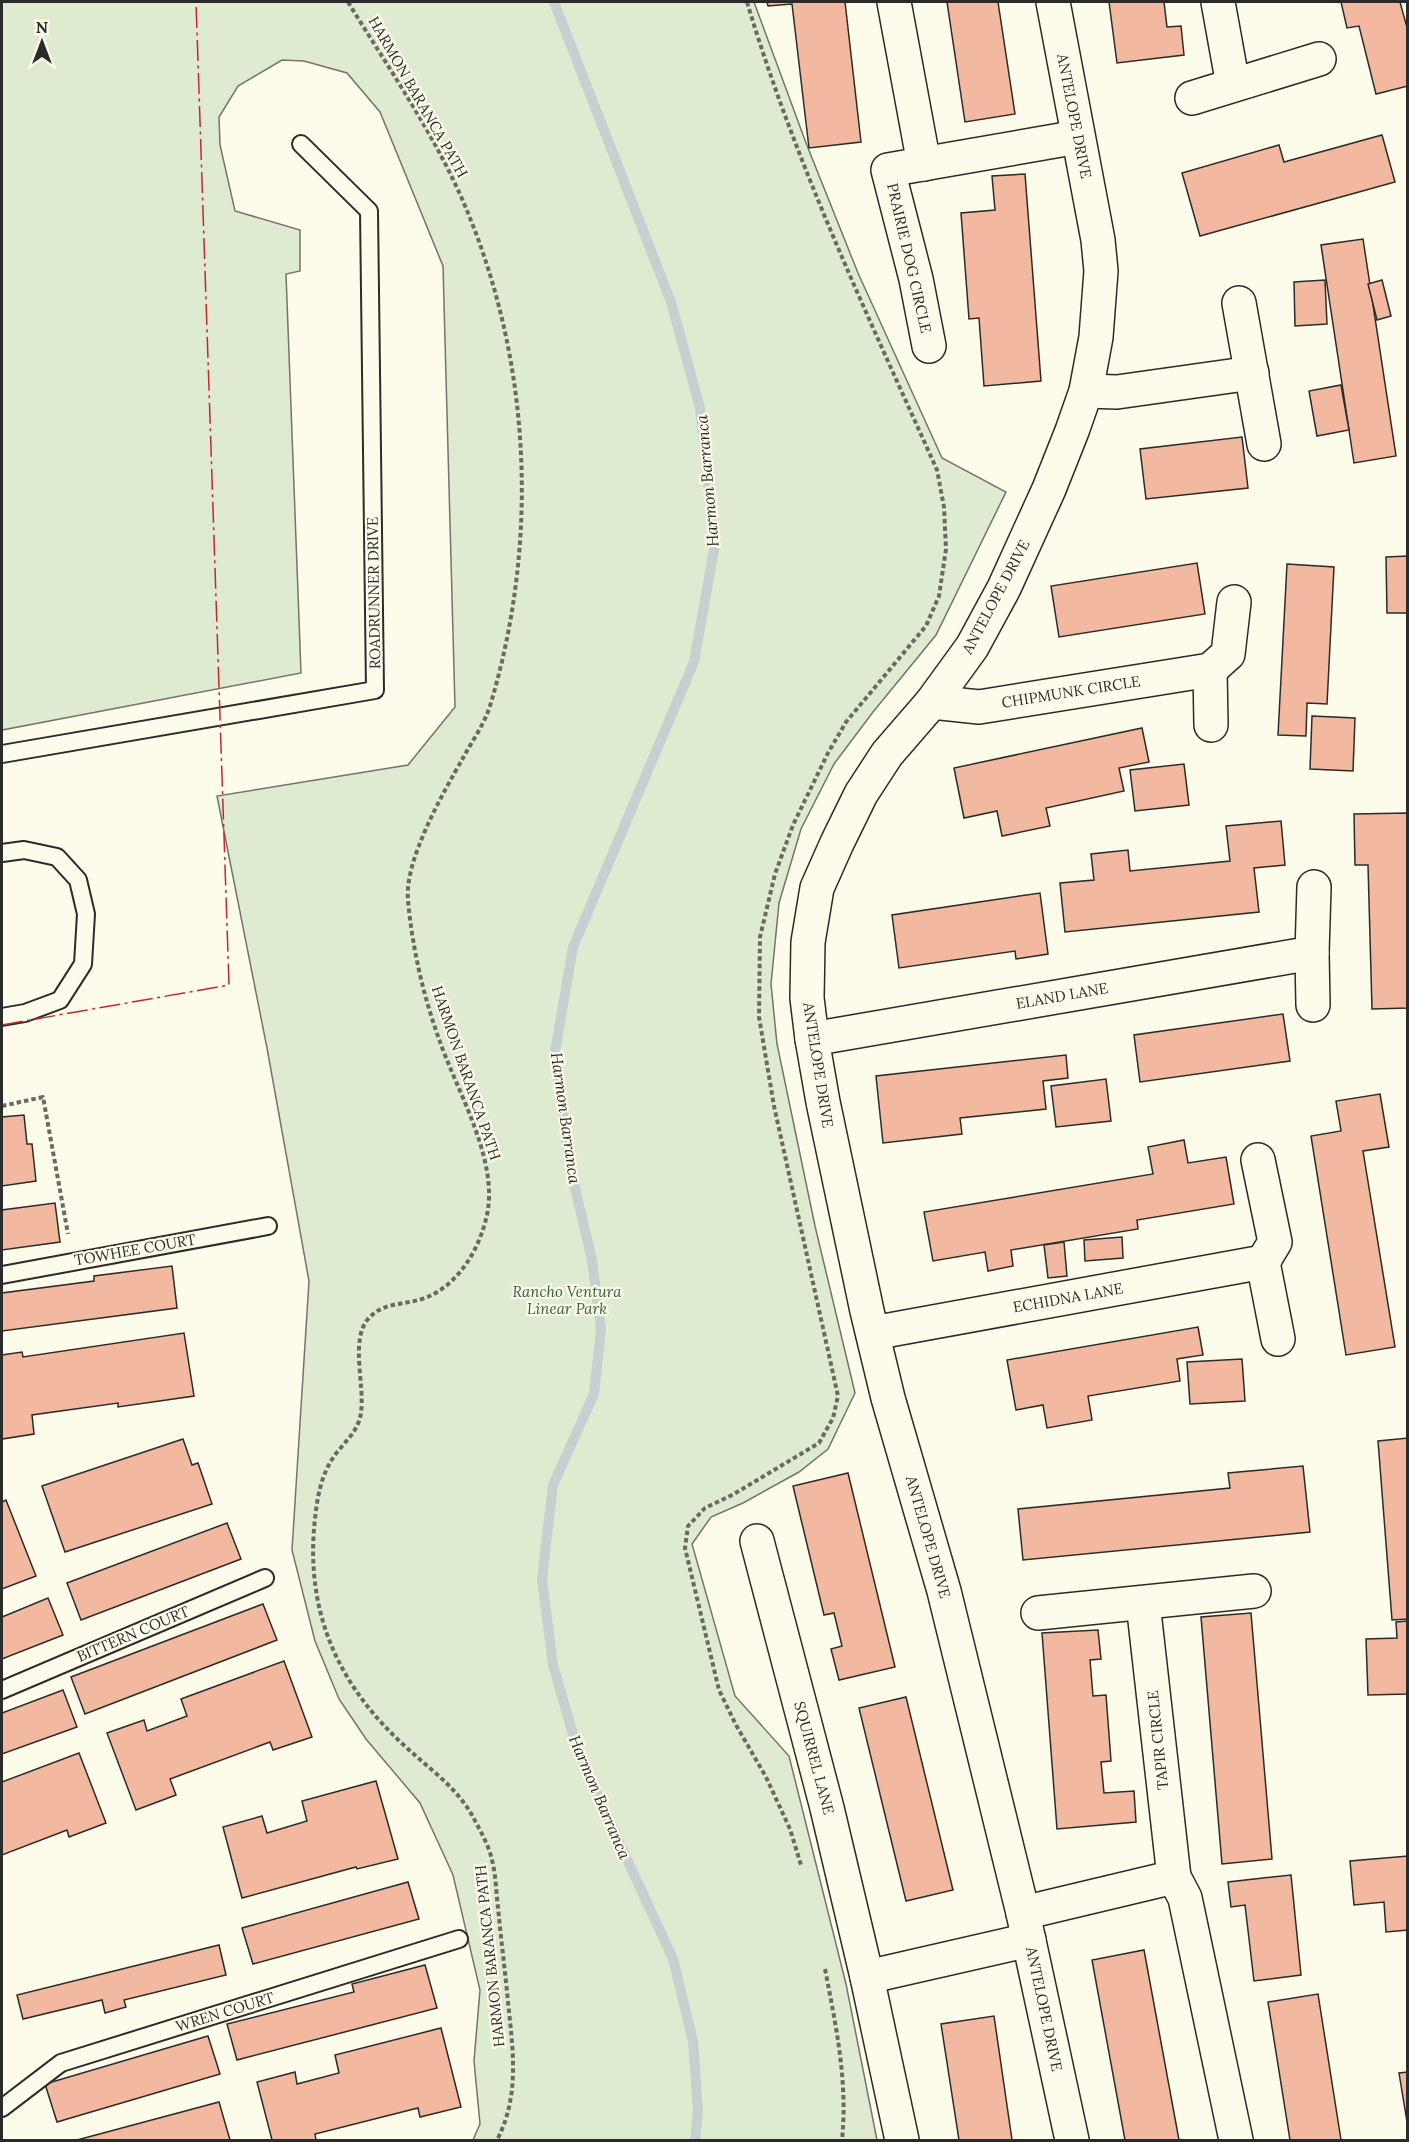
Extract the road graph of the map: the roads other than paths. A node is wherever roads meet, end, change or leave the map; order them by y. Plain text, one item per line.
1 (894, 2) edge
2 (1053, 2) edge
3 (1218, 2) edge
4 (1319, 60) dead end
5 (1233, 85) junction
6 (1192, 98) dead end
7 (1078, 137) junction
8 (301, 144) dead end
9 (924, 164) junction
10 (1239, 303) dead end
11 (930, 346) dead end
12 (1252, 373) junction
13 (1086, 391) junction
14 (1264, 444) dead end
15 (1234, 602) dead end
16 (1209, 670) junction
17 (932, 702) junction
18 (1211, 725) dead end
19 (2, 754) edge
20 (2, 853) edge
21 (1314, 887) dead end
22 (1312, 953) junction
23 (1313, 1005) dead end
24 (2, 1017) edge
25 (812, 1039) junction
26 (1258, 1160) dead end
27 (268, 1226) dead end
28 (1263, 1262) junction
29 (2, 1275) edge
30 (873, 1333) junction
31 (1278, 1339) dead end
32 (757, 1541) dead end
33 (265, 1578) dead end
34 (1254, 1591) dead end
35 (1143, 1603) junction
36 (1038, 1613) dead end
37 (2, 1690) edge
38 (1174, 1877) junction
39 (1026, 1927) junction
40 (459, 1938) dead end
41 (867, 1977) junction
42 (2, 2108) edge
43 (902, 2140) edge
44 (1072, 2140) edge
45 (1236, 2140) edge

1 - 9 street
2 - 7 street, ANTELOPE DRIVE
3 - 5 street
4 - 5 street
5 - 6 street
7 - 9 street, PRAIRIE DOG CIRCLE
7 - 13 street, ANTELOPE DRIVE
8 - 19 lane, ROADRUNNER DRIVE
9 - 11 street, PRAIRIE DOG CIRCLE
10 - 12 street
12 - 13 street
12 - 14 street
13 - 17 street, ANTELOPE DRIVE
15 - 16 street
16 - 17 street, CHIPMUNK CIRCLE
16 - 18 street
17 - 25 street, ANTELOPE DRIVE
20 - 24 lane
21 - 22 street
22 - 23 street
22 - 25 street, ELAND LANE
25 - 30 street, ANTELOPE DRIVE
26 - 28 street
27 - 29 lane, TOWHEE COURT
28 - 30 street, ECHIDNA LANE
28 - 31 street
30 - 39 street, ANTELOPE DRIVE
32 - 41 street, SQUIRREL LANE
33 - 37 lane, BITTERN COURT
34 - 35 street
35 - 36 street
35 - 38 street, TAPIR CIRCLE
38 - 39 street
38 - 45 street, TAPIR CIRCLE
39 - 41 street
39 - 44 street, ANTELOPE DRIVE
40 - 42 lane, WREN COURT
41 - 43 street, SQUIRREL LANE

